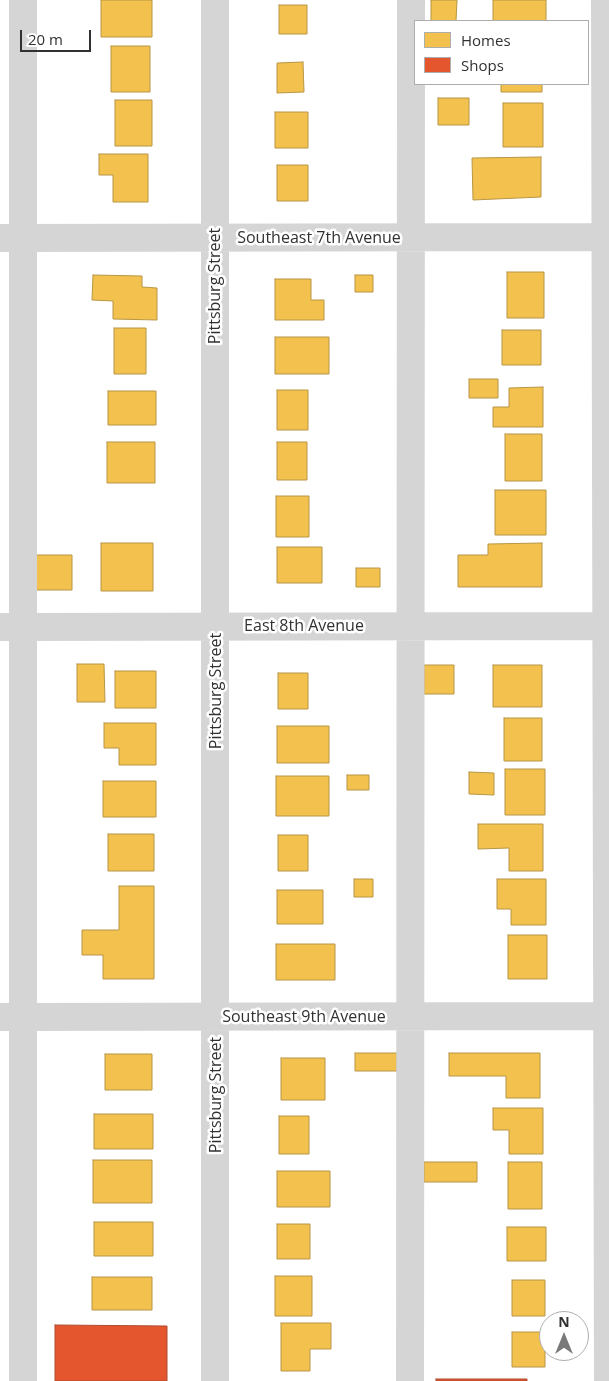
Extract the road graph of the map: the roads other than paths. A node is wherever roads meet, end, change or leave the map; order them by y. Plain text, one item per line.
1 (23, 0) edge
2 (215, 0) edge
3 (411, 0) edge
4 (605, 0) edge
5 (607, 237) edge
6 (11, 238) edge
7 (215, 238) junction
8 (412, 238) junction
9 (216, 626) junction
10 (410, 626) junction
11 (608, 626) edge
12 (12, 627) edge
13 (410, 1016) junction
14 (608, 1016) edge
15 (12, 1017) edge
16 (216, 1017) junction
17 (23, 1381) edge
18 (215, 1381) edge
19 (410, 1381) edge
20 (608, 1381) edge

1 - 6 street
2 - 7 street, Pittsburg Street
3 - 8 street
4 - 5 street
5 - 8 street, Southeast 7th Avenue
5 - 11 street
6 - 7 street, Southeast 7th Avenue
6 - 12 street
7 - 8 street, Southeast 7th Avenue
7 - 9 street, Pittsburg Street
8 - 10 street
9 - 10 street, East 8th Avenue
9 - 12 street, East 8th Avenue
9 - 16 street, Pittsburg Street
10 - 11 street, East 8th Avenue
10 - 13 street
11 - 14 street
12 - 15 street
13 - 14 street, Southeast 9th Avenue
13 - 16 street, Southeast 9th Avenue
13 - 19 street
14 - 20 street
15 - 16 street, Southeast 9th Avenue
15 - 17 street
16 - 18 street, Pittsburg Street

